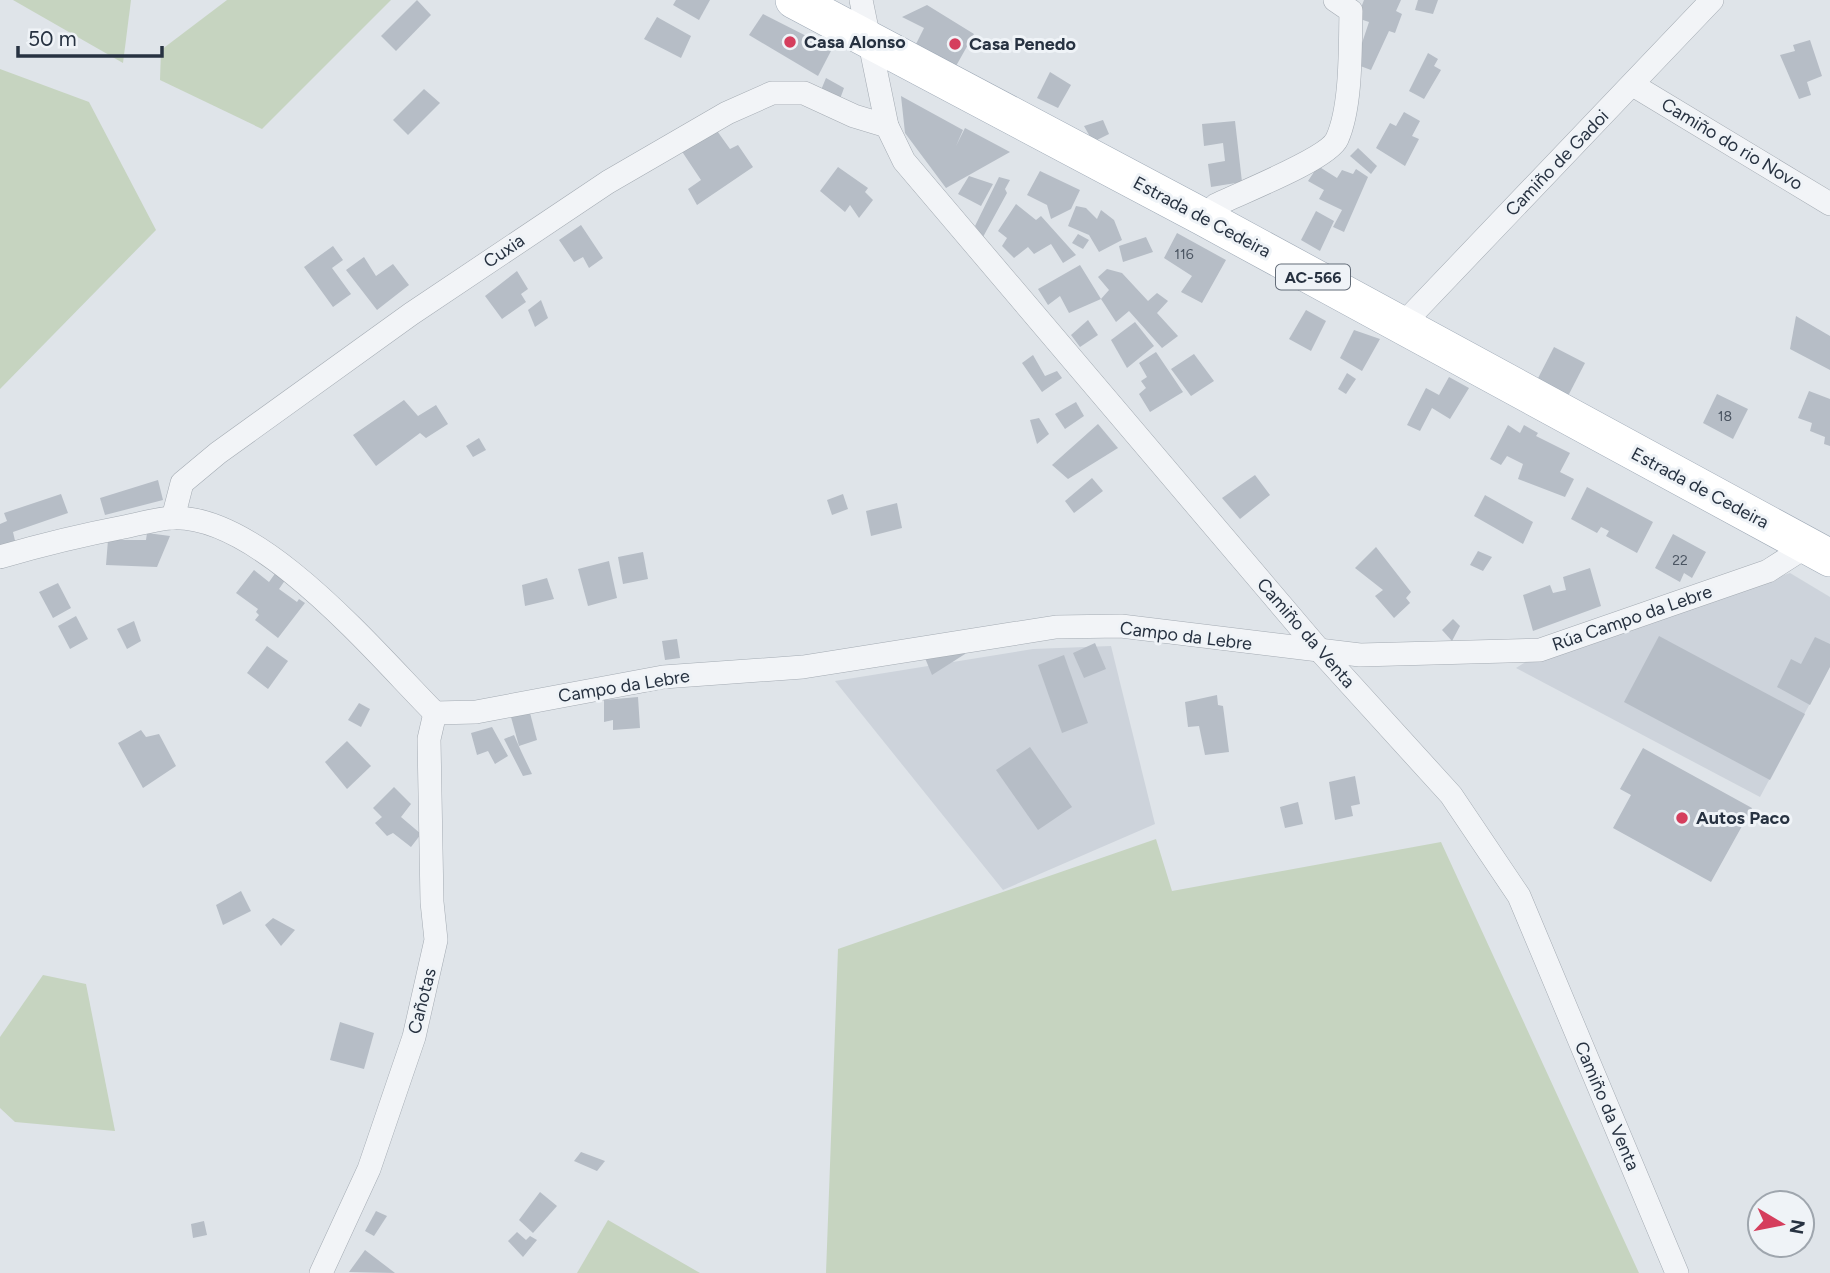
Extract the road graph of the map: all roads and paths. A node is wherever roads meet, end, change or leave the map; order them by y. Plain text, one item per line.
1 (793, 0) edge
2 (861, 0) edge
3 (1335, 0) edge
4 (1712, 0) edge
5 (867, 39) junction
6 (1633, 85) junction
7 (887, 126) junction
8 (1830, 204) edge
9 (1203, 217) junction
10 (1401, 326) junction
11 (173, 518) junction
12 (1818, 552) edge
13 (0, 557) edge
14 (1321, 652) junction
15 (435, 713) junction
16 (321, 1273) edge
17 (1677, 1273) edge

1 - 5 main road, Estrada de Cedeira / AC-566
2 - 5 street, Camiño da Venta
3 - 9 street
4 - 6 street, Camiño de Gadoi
5 - 7 street, Camiño da Venta
5 - 9 main road, Estrada de Cedeira / AC-566
6 - 8 street, Camiño do rio Novo
6 - 10 street, Camiño de Gadoi
7 - 11 street, Cuxia
7 - 14 street, Camiño da Venta
9 - 10 main road, Estrada de Cedeira / AC-566
10 - 12 main road, Estrada de Cedeira / AC-566
11 - 13 street
11 - 15 street
12 - 14 street, Rúa Campo da Lebre
14 - 15 street, Campo da Lebre
14 - 17 street, Camiño da Venta
15 - 16 street, Cañotas

